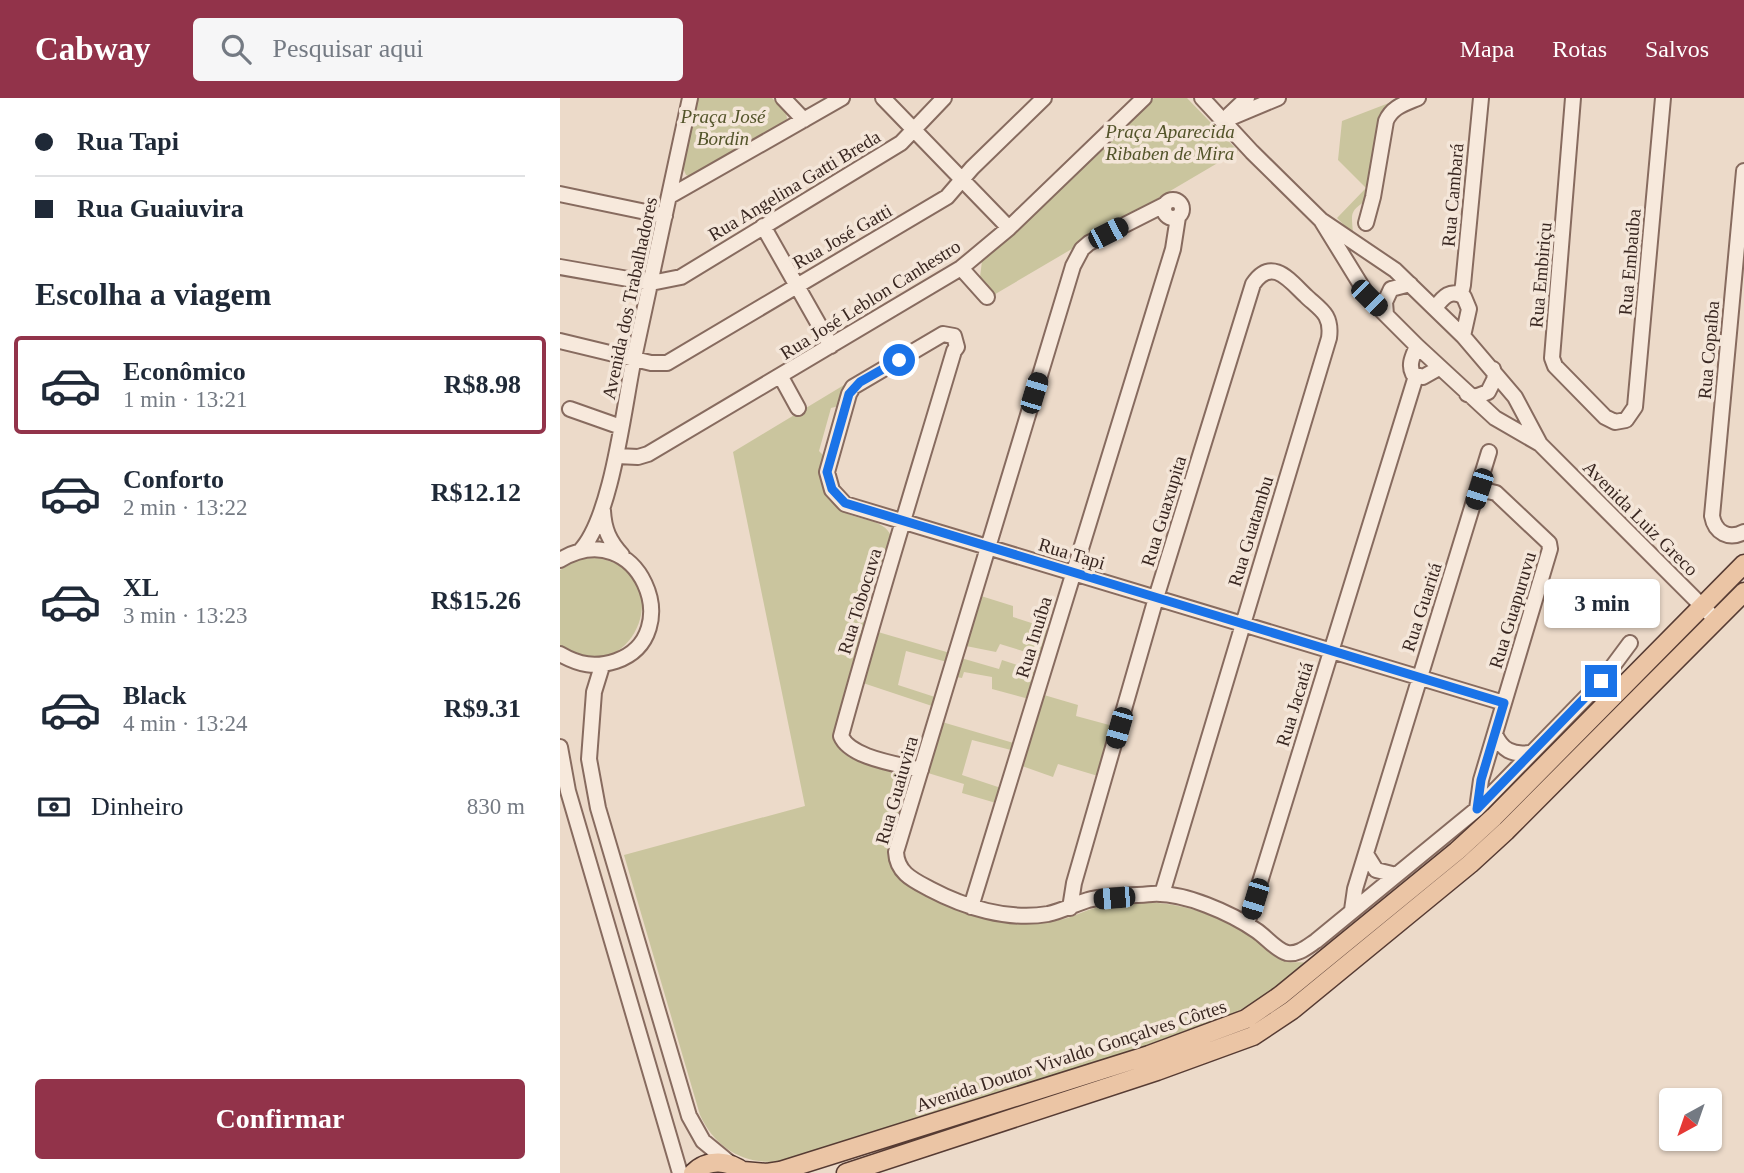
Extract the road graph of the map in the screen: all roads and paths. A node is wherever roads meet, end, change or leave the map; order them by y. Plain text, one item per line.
1 (690, 98) edge
2 (783, 98) edge
3 (842, 98) edge
4 (883, 98) edge
5 (944, 98) edge
6 (1044, 98) edge
7 (1144, 98) edge
8 (1202, 98) edge
9 (1247, 98) edge
10 (1418, 98) edge
11 (1480, 98) edge
12 (1573, 98) edge
13 (1663, 98) edge
14 (1270, 99) edge
15 (804, 120) junction
16 (1223, 121) junction
17 (912, 130) junction
18 (1744, 171) edge
19 (961, 181) junction
20 (560, 194) edge
21 (670, 196) junction
22 (665, 216) junction
23 (1178, 217) joint
24 (1321, 220) junction
25 (1366, 223) dead end
26 (763, 226) junction
27 (1009, 228) junction
28 (560, 267) edge
29 (961, 268) junction
30 (1285, 276) joint
31 (651, 283) junction
32 (1410, 284) junction
33 (796, 285) junction
34 (1461, 294) junction
35 (987, 297) dead end
36 (1435, 308) junction
37 (1387, 315) junction
38 (1463, 336) junction
39 (560, 341) edge
40 (831, 346) junction
41 (1417, 346) junction
42 (954, 351) joint
43 (634, 358) junction
44 (1439, 368) junction
45 (1493, 369) junction
46 (1416, 376) junction
47 (781, 377) junction
48 (1467, 394) junction
49 (798, 408) dead end
50 (570, 409) dead end
51 (1621, 422) joint
52 (621, 427) junction
53 (1540, 444) junction
54 (1489, 452) dead end
55 (617, 456) junction
56 (1479, 489) junction
57 (603, 505) junction
58 (903, 522) junction
59 (1744, 532) edge
60 (988, 547) junction
61 (580, 551) junction
62 (560, 559) edge
63 (628, 561) junction
64 (1744, 564) edge
65 (1073, 574) junction
66 (1744, 592) edge
67 (1156, 598) junction
68 (1702, 606) junction
69 (1715, 619) junction
70 (1241, 624) junction
71 (1630, 643) dead end
72 (1331, 650) junction
73 (560, 654) edge
74 (601, 666) junction
75 (1419, 677) junction
76 (1504, 703) junction
77 (1495, 734) junction
78 (560, 747) edge
79 (1529, 753) junction
80 (921, 770) junction
81 (1477, 809) junction
82 (1366, 855) junction
83 (1396, 875) junction
84 (1162, 894) junction
85 (971, 907) junction
86 (1070, 908) junction
87 (1352, 910) junction
88 (1247, 924) junction
89 (740, 1169) edge
90 (680, 1173) edge
91 (693, 1173) edge
92 (846, 1173) edge

1 - 21 street, Avenida dos Trabalhadores
2 - 15 street
3 - 15 street
4 - 17 street
5 - 17 street, Rua Angelina Gatti Breda
6 - 19 street, Rua José Gatti
7 - 27 street, Rua José Leblon Canhestro
8 - 16 street, Avenida Luiz Greco
9 - 16 street
10 - 25 street
11 - 34 street, Rua Cambará
12 - 51 street, Rua Embiriçu
13 - 51 street, Rua Embaúba
14 - 16 street
15 - 21 street
16 - 24 street, Avenida Luiz Greco
17 - 19 street
17 - 26 street, Rua Angelina Gatti Breda
18 - 59 street, Rua Copaíba
19 - 27 street
19 - 33 street, Rua José Gatti
20 - 22 street
21 - 22 street, Avenida dos Trabalhadores
22 - 31 street, Avenida dos Trabalhadores
23 - 60 street, Rua Guaiuvira
23 - 65 street, Rua Inuíba
24 - 32 street, Avenida Luiz Greco
24 - 37 street, Avenida Luiz Greco
26 - 31 street, Rua Angelina Gatti Breda
26 - 33 street
27 - 29 street, Rua José Leblon Canhestro
28 - 31 street
29 - 35 street
29 - 40 street, Rua José Leblon Canhestro
30 - 67 street, Rua Guaxupita
30 - 70 street, Rua Guatambu
31 - 43 street, Avenida dos Trabalhadores
32 - 36 street, Avenida Luiz Greco
32 - 37 street
33 - 40 street
33 - 43 street, Rua José Gatti
34 - 36 street
34 - 38 street, Rua Cambará
36 - 38 street, Avenida Luiz Greco
37 - 41 street, Avenida Luiz Greco
38 - 45 street, Avenida Luiz Greco
39 - 43 street, Rua José Gatti
40 - 47 street, Rua José Leblon Canhestro
41 - 44 street, Avenida Luiz Greco
41 - 46 street, Rua Jacatiá
42 - 58 street, Rua Tobocuva
42 - 58 street, Rua Tapi
43 - 52 street, Avenida dos Trabalhadores
44 - 46 street
44 - 48 street, Avenida Luiz Greco
45 - 48 street
45 - 53 street, Avenida Luiz Greco
46 - 72 street, Rua Jacatiá
47 - 49 street
47 - 55 street, Rua José Leblon Canhestro
48 - 53 street, Avenida Luiz Greco
50 - 52 street
52 - 55 street, Avenida dos Trabalhadores
53 - 68 street, Avenida Luiz Greco
54 - 56 street, Rua Guaritá
55 - 57 street, Avenida dos Trabalhadores
56 - 75 street, Rua Guaritá
56 - 76 street, Rua Guapuruvu
57 - 61 street, Avenida dos Trabalhadores
57 - 63 street, Avenida dos Trabalhadores
58 - 60 street, Rua Tapi
58 - 80 street, Rua Tobocuva
60 - 65 street, Rua Tapi
60 - 80 street, Rua Guaiuvira
61 - 62 street
61 - 63 street
63 - 74 street, Avenida dos Trabalhadores
64 - 68 main road, Avenida Doutor Vivaldo Gonçalves Côrtes
65 - 67 street, Rua Tapi
65 - 85 street, Rua Inuíba
66 - 69 main road, Avenida Doutor Vivaldo Gonçalves Côrtes
67 - 70 street, Rua Tapi
67 - 86 street, Rua Guaxupita
68 - 69 street, Avenida Luiz Greco
68 - 89 main road, Avenida Doutor Vivaldo Gonçalves Côrtes
69 - 92 main road, Avenida Doutor Vivaldo Gonçalves Côrtes
70 - 72 street, Rua Tapi
70 - 84 street, Rua Guatambu
71 - 79 street, Rua Guaiuvira
72 - 75 street, Rua Tapi
72 - 88 street, Rua Jacatiá
73 - 74 street
74 - 89 street
75 - 76 street, Rua Tapi
75 - 82 street, Rua Guaritá
76 - 77 street, Rua Guapuruvu
77 - 79 street
77 - 81 street, Rua Guapuruvu
78 - 90 street
79 - 81 street, Rua Guaiuvira
80 - 85 street, Rua Guaiuvira
81 - 83 street, Rua Guaiuvira
82 - 83 street
82 - 87 street, Rua Guaritá
83 - 87 street, Rua Guaiuvira
84 - 86 street, Rua Guaiuvira
84 - 88 street, Rua Guaiuvira
85 - 86 street, Rua Guaiuvira
87 - 88 street, Rua Guaiuvira
89 - 91 main road, Avenida Doutor Vivaldo Gonçalves Côrtes

